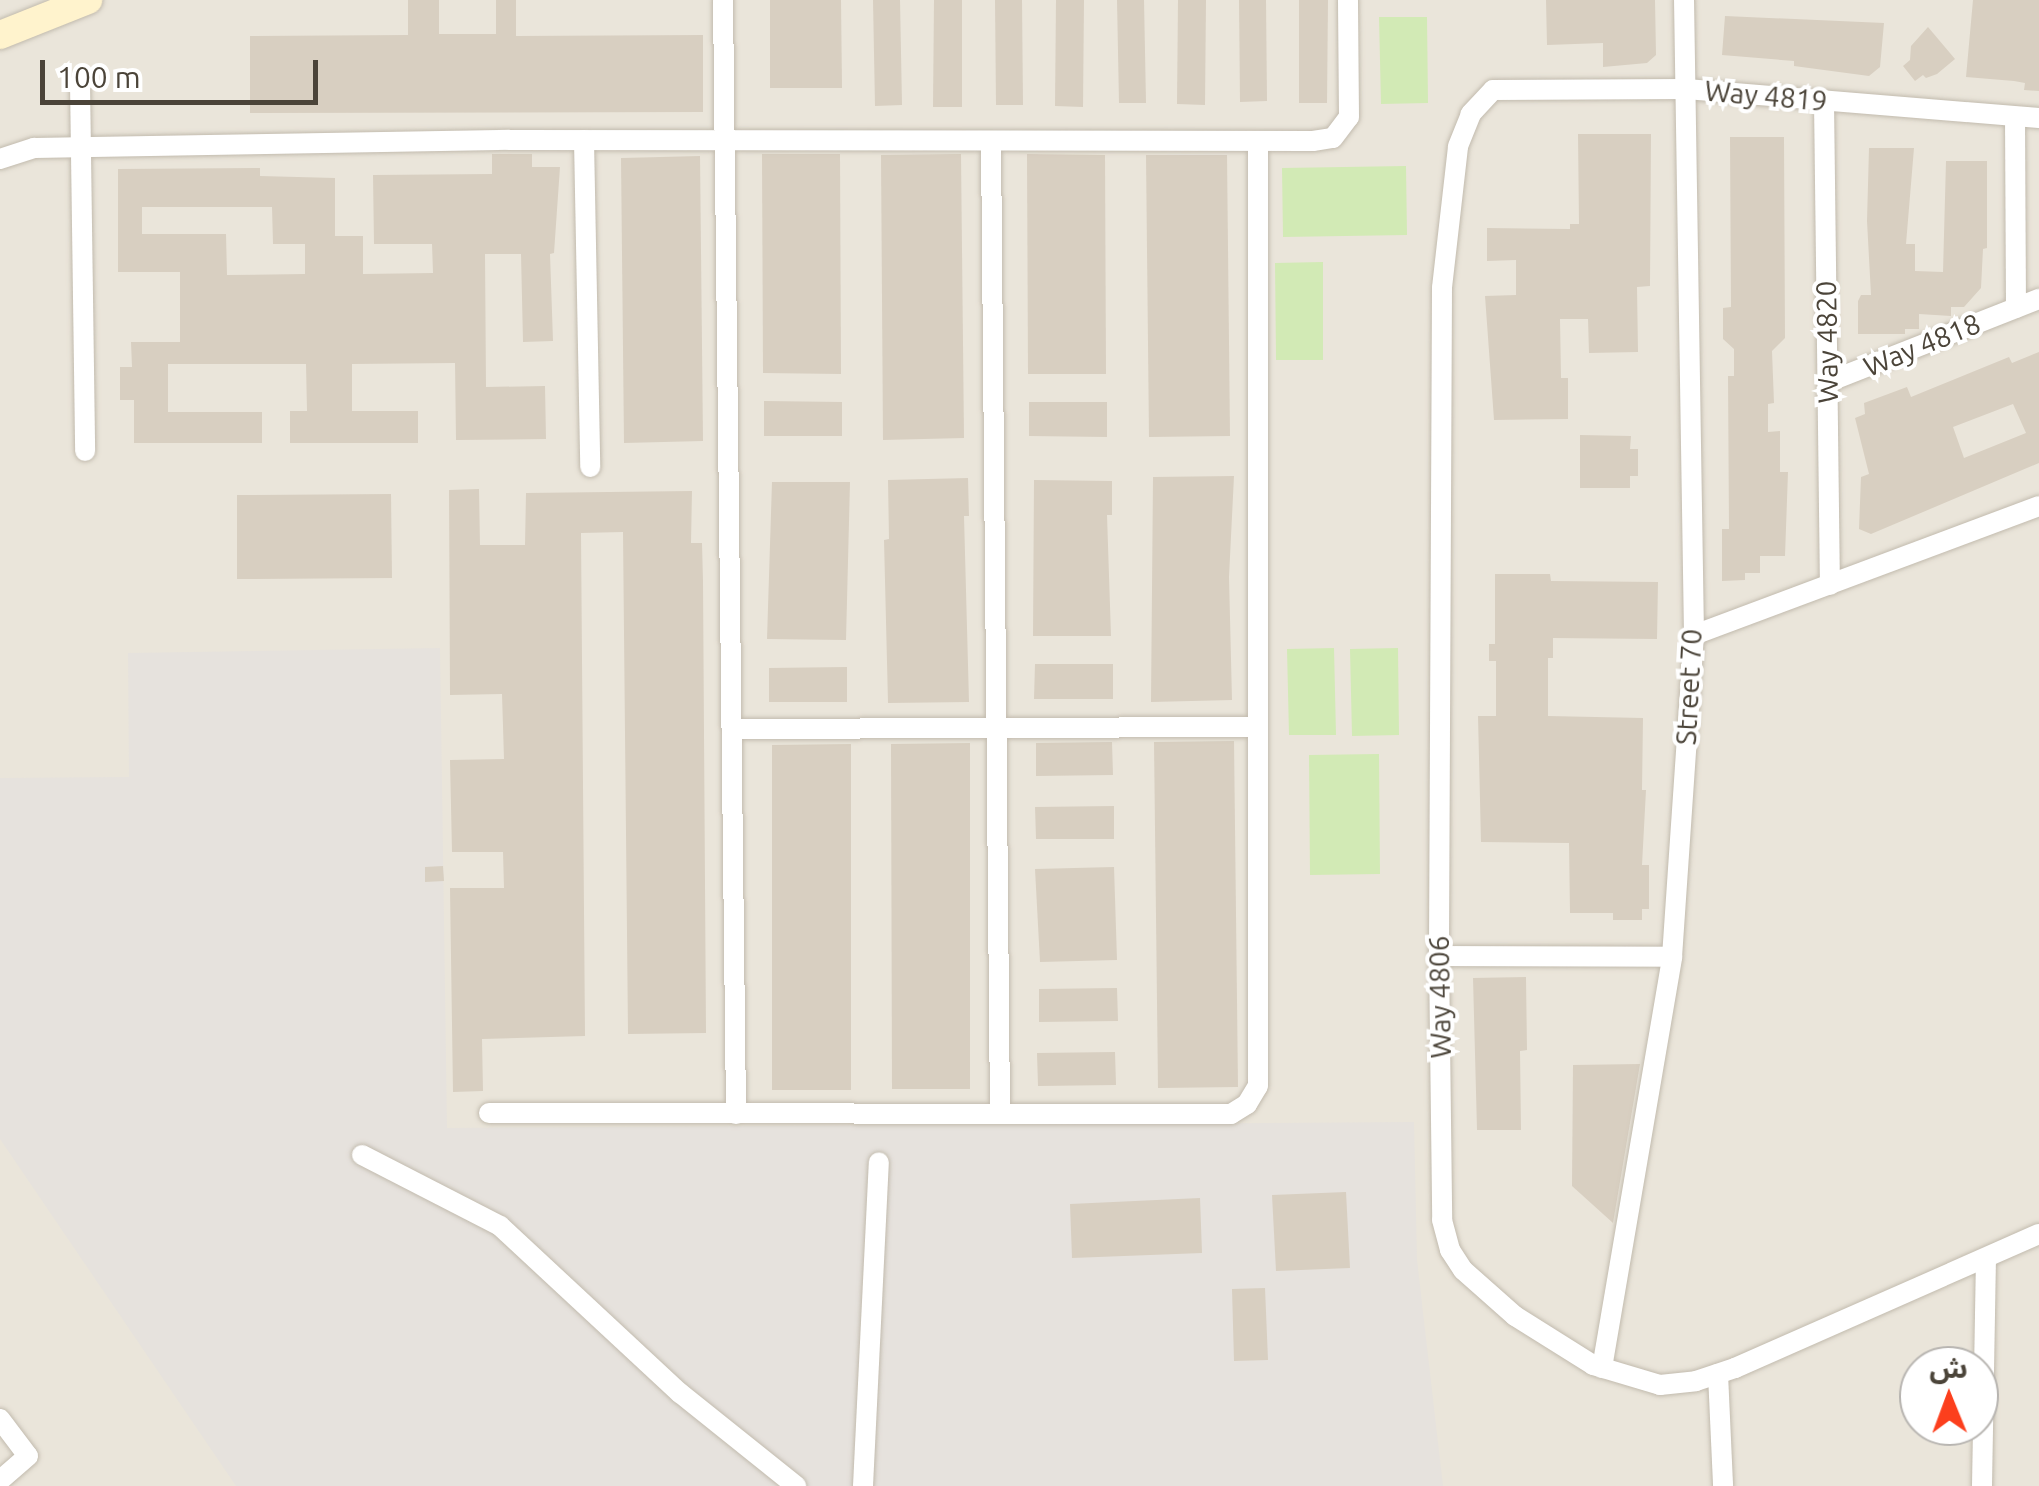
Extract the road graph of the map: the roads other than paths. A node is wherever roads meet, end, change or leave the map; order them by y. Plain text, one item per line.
1 (88, 0) edge
2 (723, 0) edge
3 (1348, 0) edge
4 (1684, 0) edge
5 (0, 35) edge
6 (80, 82) dead end
7 (1686, 89) junction
8 (1493, 90) joint
9 (1824, 100) junction
10 (2016, 117) junction
11 (2039, 118) edge
12 (584, 140) junction
13 (725, 140) junction
14 (991, 141) junction
15 (1258, 141) junction
16 (79, 148) junction
17 (0, 159) edge
18 (2039, 299) edge
19 (2016, 308) junction
20 (1828, 382) junction
21 (85, 451) dead end
22 (590, 467) dead end
23 (2039, 506) edge
24 (1830, 584) junction
25 (1694, 636) junction
26 (996, 727) junction
27 (1258, 727) junction
28 (732, 729) junction
29 (1439, 956) junction
30 (1672, 957) junction
31 (489, 1114) dead end
32 (736, 1114) junction
33 (1000, 1114) junction
34 (362, 1155) dead end
35 (880, 1162) dead end
36 (2039, 1234) edge
37 (1986, 1260) junction
38 (1602, 1368) junction
39 (1718, 1374) junction
40 (0, 1419) edge
41 (0, 1480) edge
42 (796, 1486) edge
43 (863, 1486) edge
44 (1723, 1486) edge
45 (1982, 1486) edge

1 - 5 street
2 - 13 street
3 - 15 street
4 - 7 street, Street 70
6 - 16 street
7 - 8 street, Way 4819
7 - 9 street, Way 4819
7 - 25 street, Street 70
8 - 29 street, Way 4806
9 - 10 street, Way 4819
9 - 20 street, Way 4820
10 - 11 street, Way 4819
10 - 19 street, Way 4818
12 - 13 street
12 - 16 street
12 - 22 street
13 - 14 street
13 - 28 street
14 - 15 street
14 - 26 street
15 - 27 street
16 - 17 street
16 - 21 street
18 - 19 street, Way 4818
19 - 20 street, Way 4818
20 - 24 street, Way 4820
23 - 24 street
24 - 25 street
25 - 30 street, Street 70
26 - 27 street
26 - 28 street
26 - 33 street
27 - 33 street
28 - 32 street
29 - 30 street
29 - 38 street, Way 4806
30 - 38 street, Street 70
31 - 32 street
32 - 33 street
34 - 42 street
35 - 43 street
36 - 37 street, Way 4806
37 - 39 street, Way 4806
37 - 45 street
38 - 39 street, Way 4806
39 - 44 street
40 - 41 street

